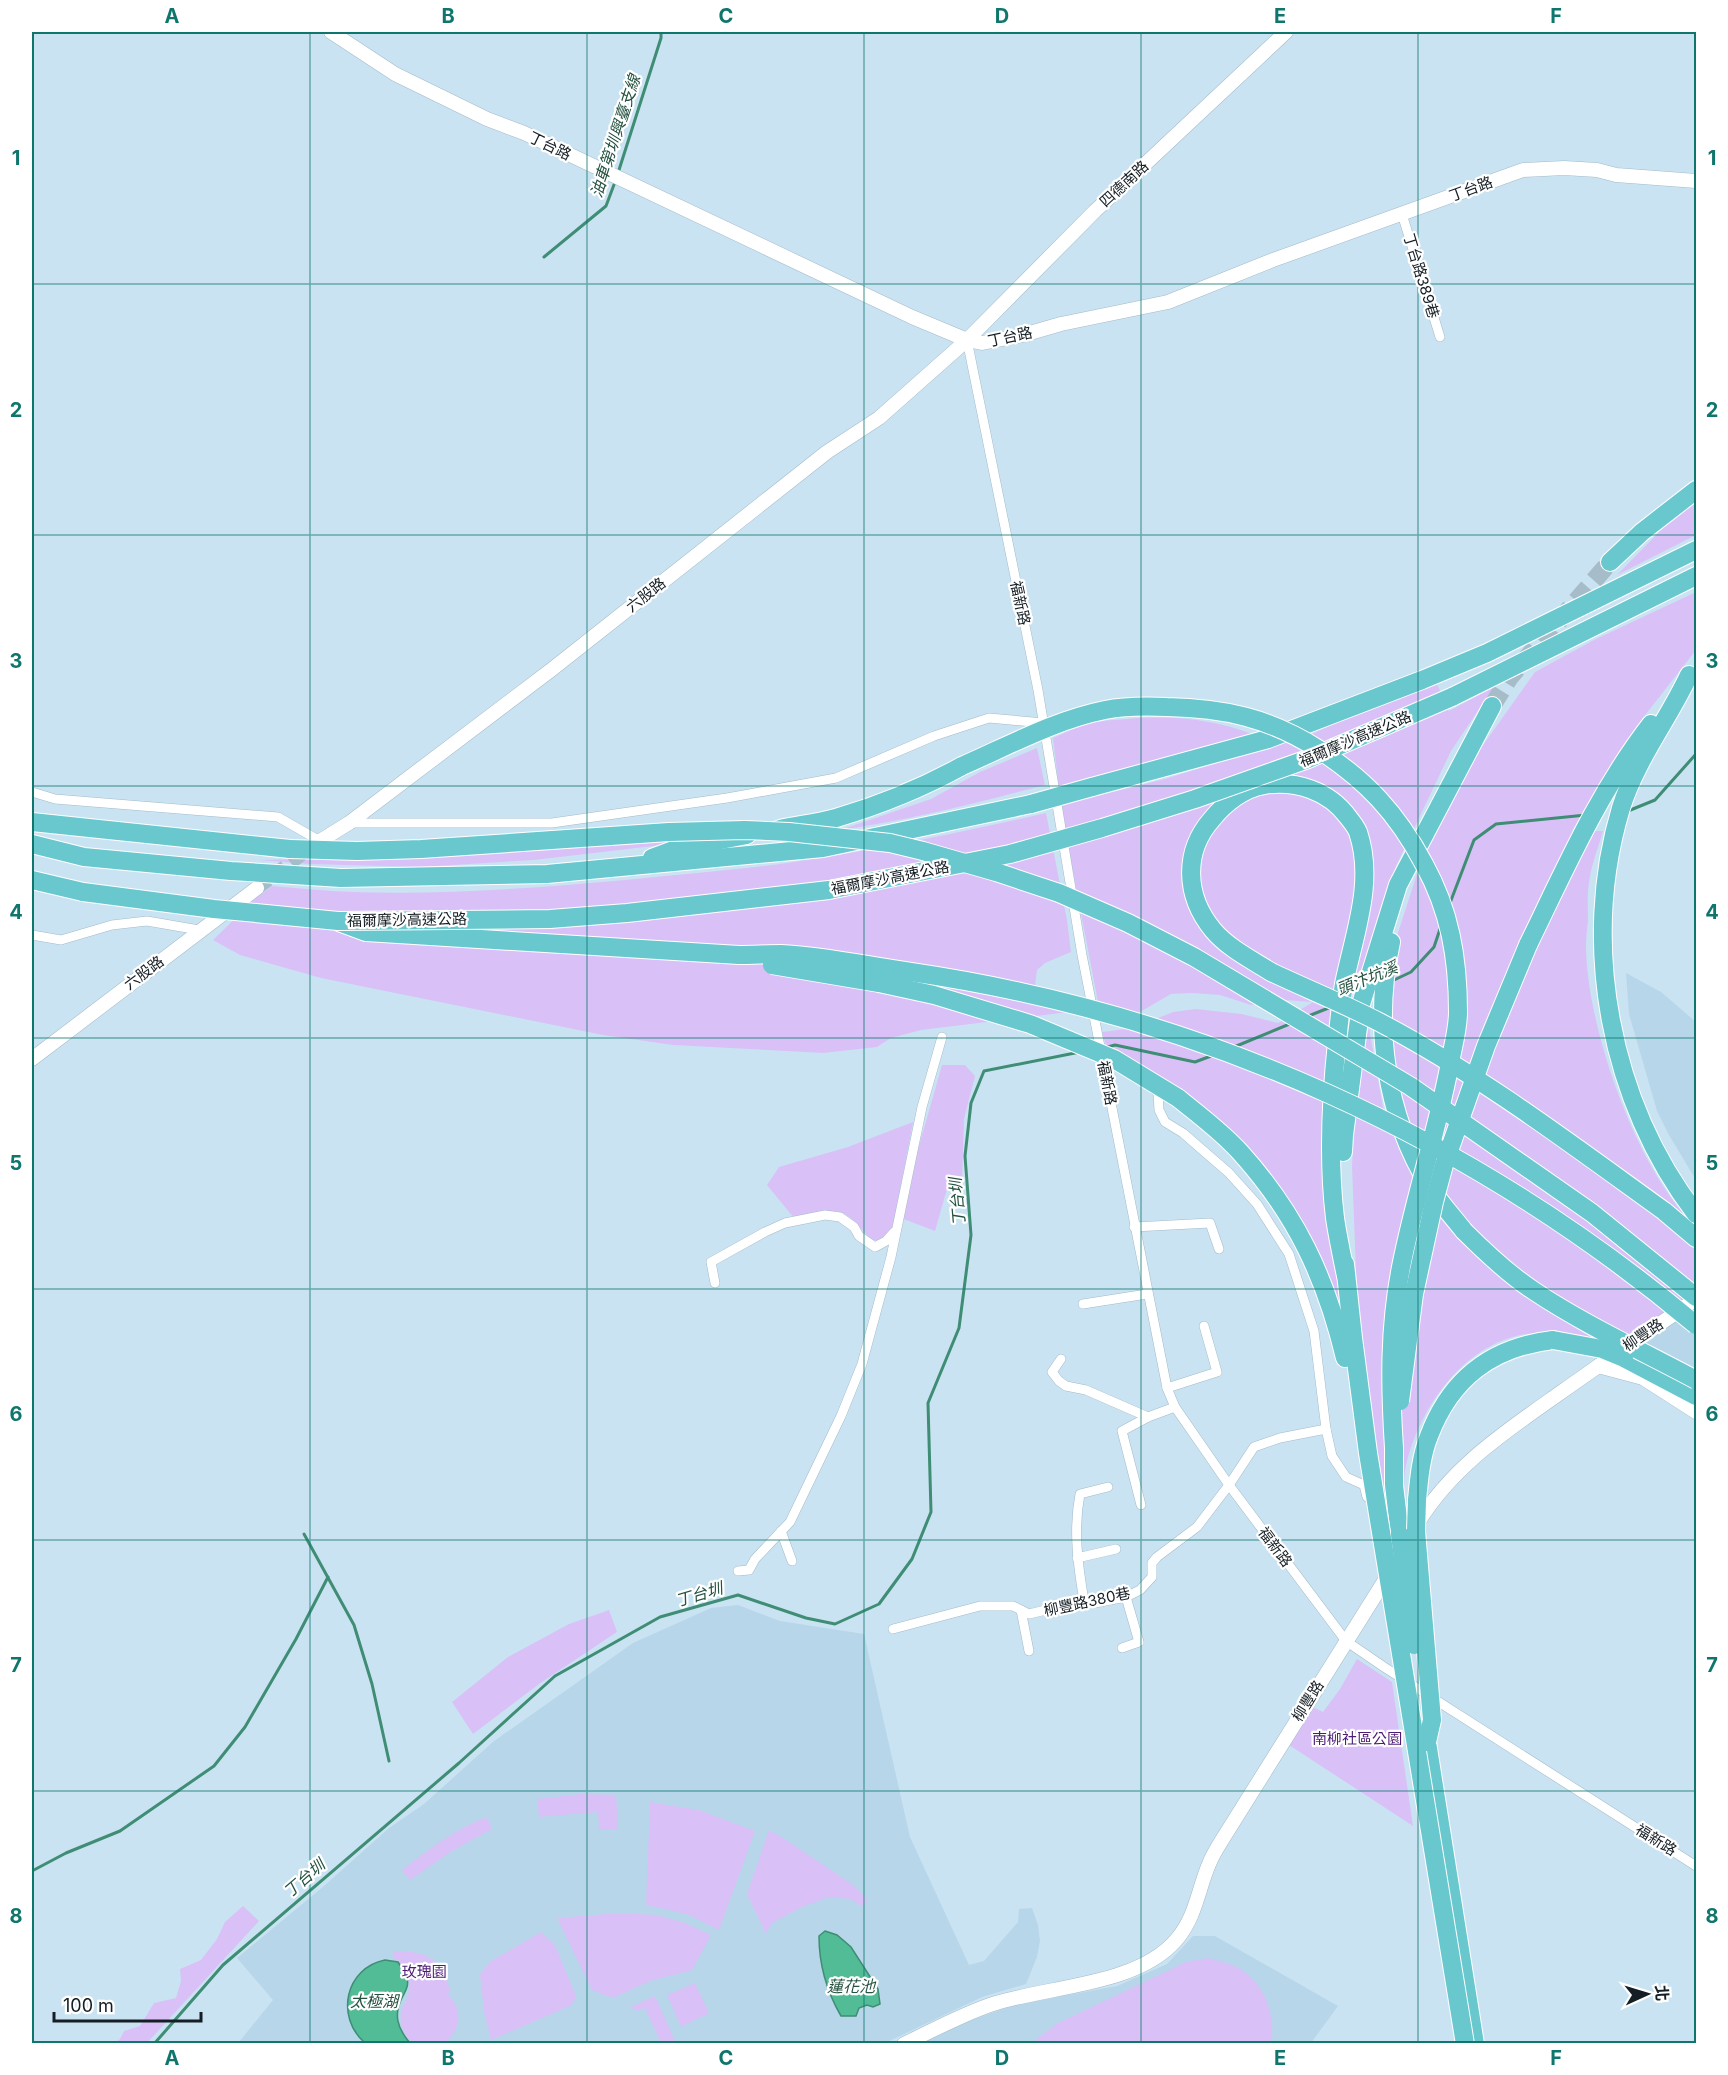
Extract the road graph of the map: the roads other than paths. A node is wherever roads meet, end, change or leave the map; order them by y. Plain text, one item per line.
1 (331, 32) edge
2 (1286, 32) edge
3 (1696, 182) edge
4 (1402, 214) junction
5 (1440, 337) dead end
6 (967, 340) junction
7 (1696, 490) edge
8 (1696, 550) edge
9 (1610, 562) tunnel mouth
10 (1696, 576) edge
11 (1693, 670) edge
12 (1492, 706) tunnel mouth
13 (1044, 723) junction
14 (32, 792) edge
15 (32, 822) edge
16 (349, 823) junction
17 (320, 841) joint
18 (32, 844) edge
19 (624, 867) junction
20 (32, 880) edge
21 (257, 888) tunnel mouth
22 (338, 921) junction
23 (200, 930) junction
24 (32, 935) edge
25 (739, 955) junction
26 (1375, 988) junction
27 (942, 1037) dead end
28 (1102, 1053) junction
29 (32, 1059) edge
30 (1696, 1214) edge
31 (1134, 1227) junction
32 (896, 1229) junction
33 (1696, 1238) edge
34 (1219, 1249) dead end
35 (1346, 1276) junction
36 (714, 1283) dead end
37 (1147, 1294) junction
38 (1696, 1298) edge
39 (1083, 1304) dead end
40 (1696, 1325) edge
41 (1204, 1326) dead end
42 (1061, 1359) dead end
43 (1598, 1366) junction
44 (1696, 1380) edge
45 (1167, 1388) junction
46 (1696, 1396) edge
47 (1175, 1407) junction
48 (1696, 1412) edge
49 (1148, 1417) junction
50 (1326, 1429) junction
51 (1394, 1448) junction
52 (1368, 1453) junction
53 (1229, 1485) junction
54 (1107, 1487) dead end
55 (1142, 1505) dead end
56 (781, 1531) junction
57 (1116, 1549) dead end
58 (1077, 1558) junction
59 (792, 1561) dead end
60 (738, 1571) dead end
61 (1385, 1581) junction
62 (1126, 1597) junction
63 (1084, 1601) junction
64 (1020, 1610) junction
65 (893, 1629) dead end
66 (1346, 1641) junction
67 (1122, 1648) dead end
68 (1029, 1651) dead end
69 (1427, 1742) junction
70 (1696, 1866) edge
71 (904, 2043) edge
72 (1465, 2043) edge
73 (1475, 2043) edge

1 - 6 street, 丁台路
2 - 6 street, 四德南路
3 - 4 street, 丁台路
4 - 5 street, 丁台路389巷
4 - 6 street, 丁台路
6 - 13 street, 福新路
6 - 16 street, 六股路
7 - 9 highway
8 - 19 highway, 福爾摩沙高速公路, bridge
10 - 22 highway, 福爾摩沙高速公路, bridge
11 - 30 highway
11 - 51 highway, bridge
12 - 26 highway
13 - 16 street
13 - 28 street, 福新路
14 - 17 street
15 - 38 highway, bridge
16 - 17 street, 六股路
18 - 19 highway, 福爾摩沙高速公路
19 - 51 highway, bridge
20 - 22 highway, 福爾摩沙高速公路, bridge
21 - 23 street, 六股路
22 - 25 highway, bridge
23 - 24 street
23 - 29 street, 六股路
25 - 40 highway, bridge
25 - 52 highway, bridge
26 - 35 highway
26 - 44 highway, bridge
27 - 32 street
28 - 31 street, 福新路
28 - 50 street
31 - 34 street
31 - 37 street, 福新路
32 - 36 street
32 - 56 street
33 - 35 highway, bridge
35 - 52 highway
37 - 39 street
37 - 45 street, 福新路
38 - 43 street, 柳豐路
41 - 45 street
42 - 49 street
43 - 48 street
43 - 61 street, 柳豐路
45 - 47 street, 福新路
46 - 69 highway, bridge
47 - 49 street
47 - 53 street, 福新路
49 - 55 street
50 - 53 street, 柳豐路380巷
50 - 61 street
51 - 69 highway, bridge
52 - 72 highway, bridge
53 - 62 street, 柳豐路380巷
53 - 66 street, 福新路
54 - 58 street
56 - 59 street
56 - 60 street
57 - 58 street
58 - 63 street
61 - 66 street, 柳豐路
62 - 63 street, 柳豐路380巷
62 - 67 street
63 - 64 street, 柳豐路380巷
64 - 65 street, 柳豐路380巷
64 - 68 street
66 - 70 street, 福新路
66 - 71 street, 柳豐路
69 - 73 highway

